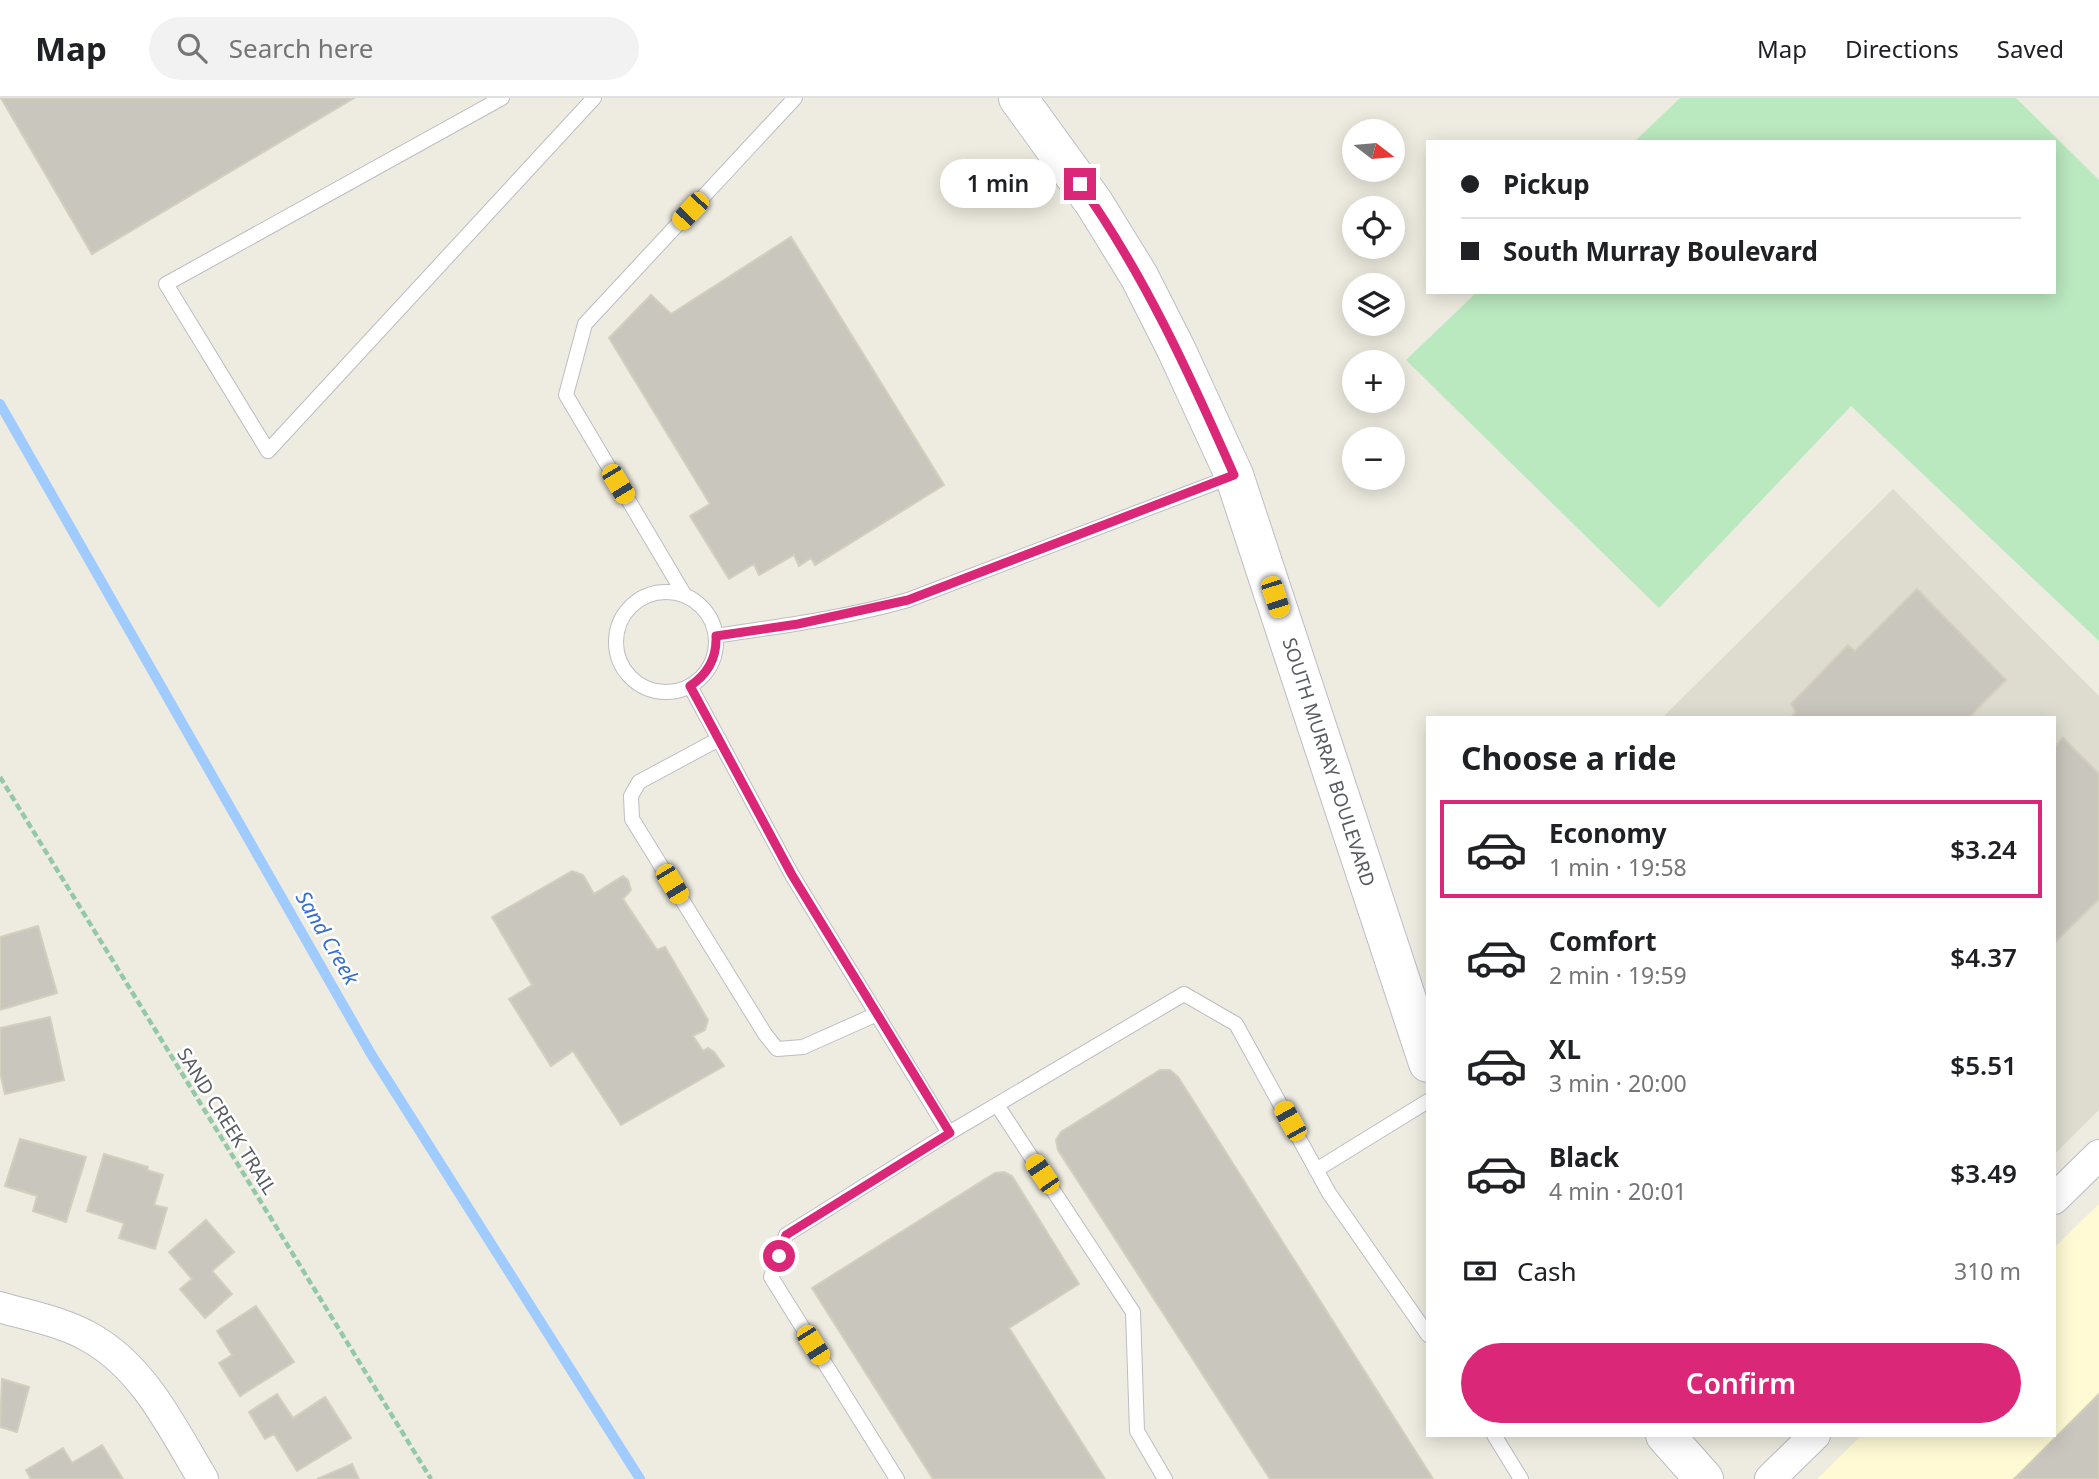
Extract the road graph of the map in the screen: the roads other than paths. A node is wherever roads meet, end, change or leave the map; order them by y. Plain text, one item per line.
1 (502, 98) edge
2 (594, 98) edge
3 (795, 98) edge
4 (1018, 98) edge
5 (1234, 475) junction
6 (684, 594) junction
7 (716, 636) junction
8 (690, 686) junction
9 (719, 739) junction
10 (877, 1014) junction
11 (1426, 1057) edge
12 (1426, 1102) edge
13 (997, 1105) junction
14 (950, 1133) junction
15 (2099, 1155) edge
16 (1317, 1170) junction
17 (2056, 1197) edge
18 (0, 1307) edge
19 (1426, 1332) edge
20 (1495, 1437) edge
21 (1667, 1437) edge
22 (1813, 1437) edge
23 (203, 1479) edge
24 (897, 1479) edge
25 (1165, 1479) edge
26 (1521, 1479) edge
27 (1704, 1479) edge
28 (1770, 1479) edge

1 - 2 lane
3 - 6 lane
4 - 5 main road, SOUTH MURRAY BOULEVARD
5 - 7 lane
5 - 11 main road, SOUTH MURRAY BOULEVARD
6 - 7 lane
6 - 8 lane
7 - 8 lane
8 - 9 lane
9 - 10 lane
9 - 10 lane
10 - 14 lane
12 - 16 lane
13 - 14 lane
13 - 16 lane
13 - 25 lane
14 - 24 lane
15 - 17 street
16 - 19 lane
18 - 23 street
20 - 26 lane
21 - 27 main road
22 - 28 street

